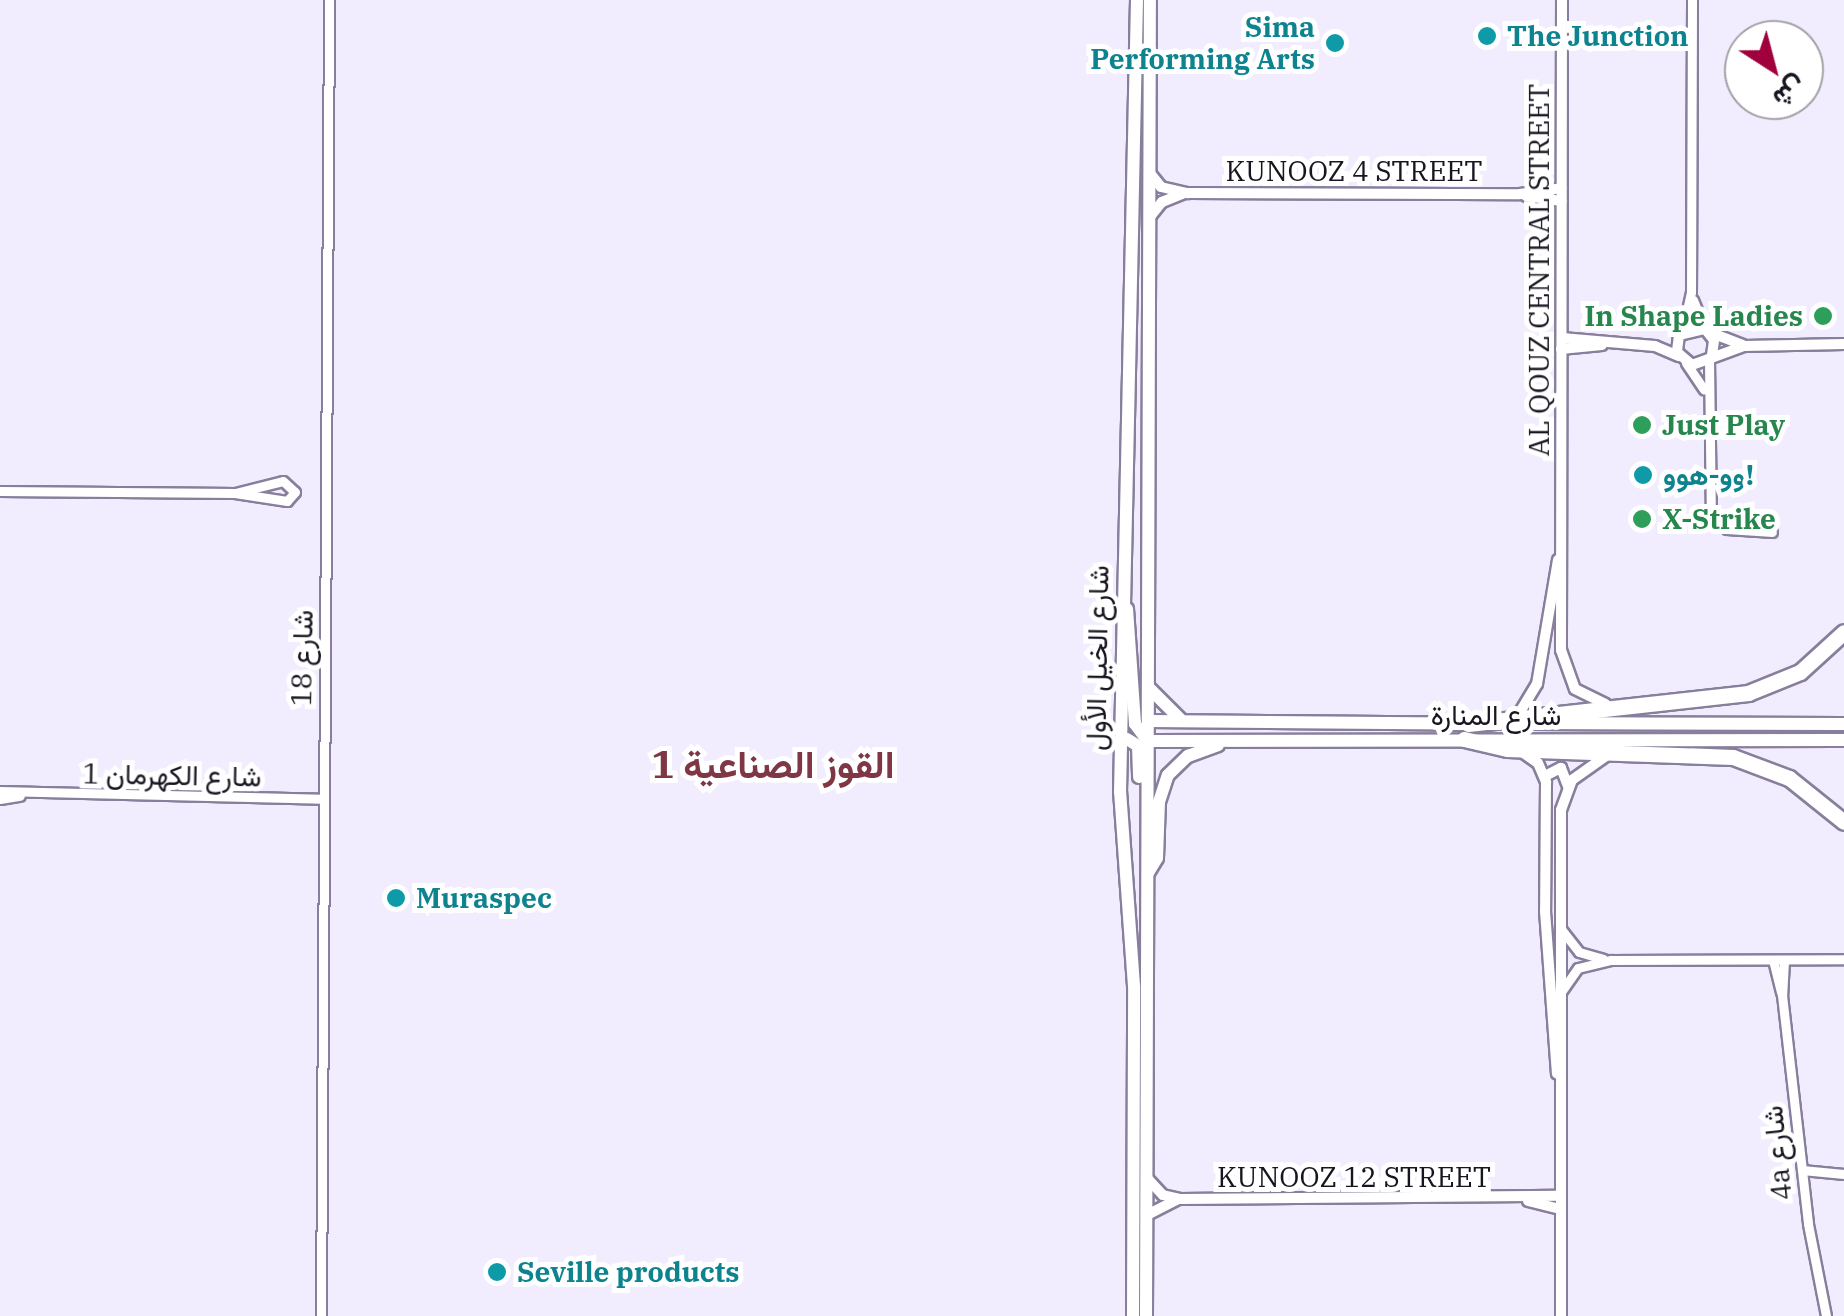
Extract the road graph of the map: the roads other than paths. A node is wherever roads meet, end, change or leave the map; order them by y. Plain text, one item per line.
1 (330, 0) edge
2 (1137, 0) edge
3 (1150, 0) edge
4 (1562, 0) edge
5 (1692, 0) edge
6 (1149, 171) junction
7 (1188, 194) junction
8 (1562, 194) junction
9 (1149, 218) junction
10 (1691, 292) junction
11 (1707, 330) junction
12 (1681, 334) junction
13 (1562, 343) junction
14 (1844, 344) edge
15 (1648, 346) junction
16 (1744, 346) junction
17 (1711, 357) junction
18 (1683, 360) junction
19 (1705, 393) junction
20 (0, 491) edge
21 (235, 493) junction
22 (1772, 532) dead end
23 (1562, 540) junction
24 (1123, 597) junction
25 (1844, 632) edge
26 (1148, 687) junction
27 (1622, 707) junction
28 (1516, 717) junction
29 (1187, 721) junction
30 (1844, 724) edge
31 (1466, 732) junction
32 (1133, 735) junction
33 (1844, 740) edge
34 (1148, 741) junction
35 (1228, 741) junction
36 (1506, 748) junction
37 (1621, 752) junction
38 (1545, 776) junction
39 (1568, 787) junction
40 (0, 791) edge
41 (22, 795) junction
42 (0, 799) edge
43 (322, 799) junction
44 (1844, 822) edge
45 (1148, 873) junction
46 (1560, 928) junction
47 (1611, 960) junction
48 (1779, 960) junction
49 (1844, 960) edge
50 (1561, 992) junction
51 (1563, 1100) junction
52 (1802, 1174) junction
53 (1839, 1174) edge
54 (1146, 1177) junction
55 (1560, 1196) junction
56 (1180, 1199) junction
57 (1528, 1201) junction
58 (1560, 1209) junction
59 (1146, 1215) junction
60 (1822, 1312) edge
61 (321, 1316) edge
62 (1132, 1316) edge
63 (1146, 1316) edge
64 (1561, 1316) edge

1 - 43 street, شارع 18
2 - 24 main road, شارع الخيل الأول
3 - 6 main road, شارع الخيل الأول
4 - 8 street, AL QOUZ CENTRAL STREET
5 - 10 street
6 - 7 street, KUNOOZ 4 STREET
6 - 9 main road, شارع الخيل الأول
7 - 8 street, KUNOOZ 4 STREET
7 - 9 street, KUNOOZ 4 STREET
8 - 13 street, AL QOUZ CENTRAL STREET
9 - 26 main road, شارع الخيل الأول
10 - 11 street
10 - 12 street
11 - 12 street
11 - 16 street
11 - 17 street
12 - 15 street
12 - 18 street
13 - 15 street
13 - 23 street, AL QOUZ CENTRAL STREET
14 - 16 street
15 - 18 street
16 - 17 street
17 - 18 street
17 - 19 street
18 - 19 street
19 - 22 street
20 - 21 street
21 - 21 street
23 - 27 street, AL QOUZ CENTRAL STREET
23 - 28 street, AL QOUZ CENTRAL STREET
24 - 32 main road, شارع الخيل الأول
24 - 32 main road
25 - 27 highway
26 - 29 main road
26 - 32 main road, شارع الخيل الأول
27 - 28 highway
28 - 31 highway
29 - 31 main road, شارع المنارة
29 - 32 main road, شارع المنارة
30 - 31 main road, شارع المنارة
31 - 33 main road, شارع المنارة
31 - 35 main road, شارع المنارة
31 - 36 highway
32 - 34 main road, شارع الخيل الأول
32 - 45 main road
32 - 62 main road, شارع الخيل الأول
34 - 35 main road, شارع المنارة
34 - 45 main road, شارع الخيل الأول
35 - 45 main road
36 - 37 highway
36 - 38 street
37 - 39 street
37 - 44 highway
38 - 39 street
38 - 51 street
39 - 46 street
40 - 41 street, شارع الكهرمان 1
41 - 42 street, شارع الكهرمان 1
41 - 43 street, شارع الكهرمان 1
43 - 61 street, شارع 18
45 - 54 main road, شارع الخيل الأول
46 - 47 street
46 - 50 street
47 - 48 street
47 - 50 street
48 - 49 street
48 - 52 street, 4a شارع
50 - 51 street
51 - 55 street
52 - 53 street
52 - 60 street, 4a شارع
54 - 56 street, KUNOOZ 12 STREET
54 - 59 main road, شارع الخيل الأول
55 - 57 street, KUNOOZ 12 STREET
55 - 58 street
56 - 57 street, KUNOOZ 12 STREET
56 - 59 street, KUNOOZ 12 STREET
57 - 58 street, KUNOOZ 12 STREET
58 - 64 street
59 - 63 main road, شارع الخيل الأول

